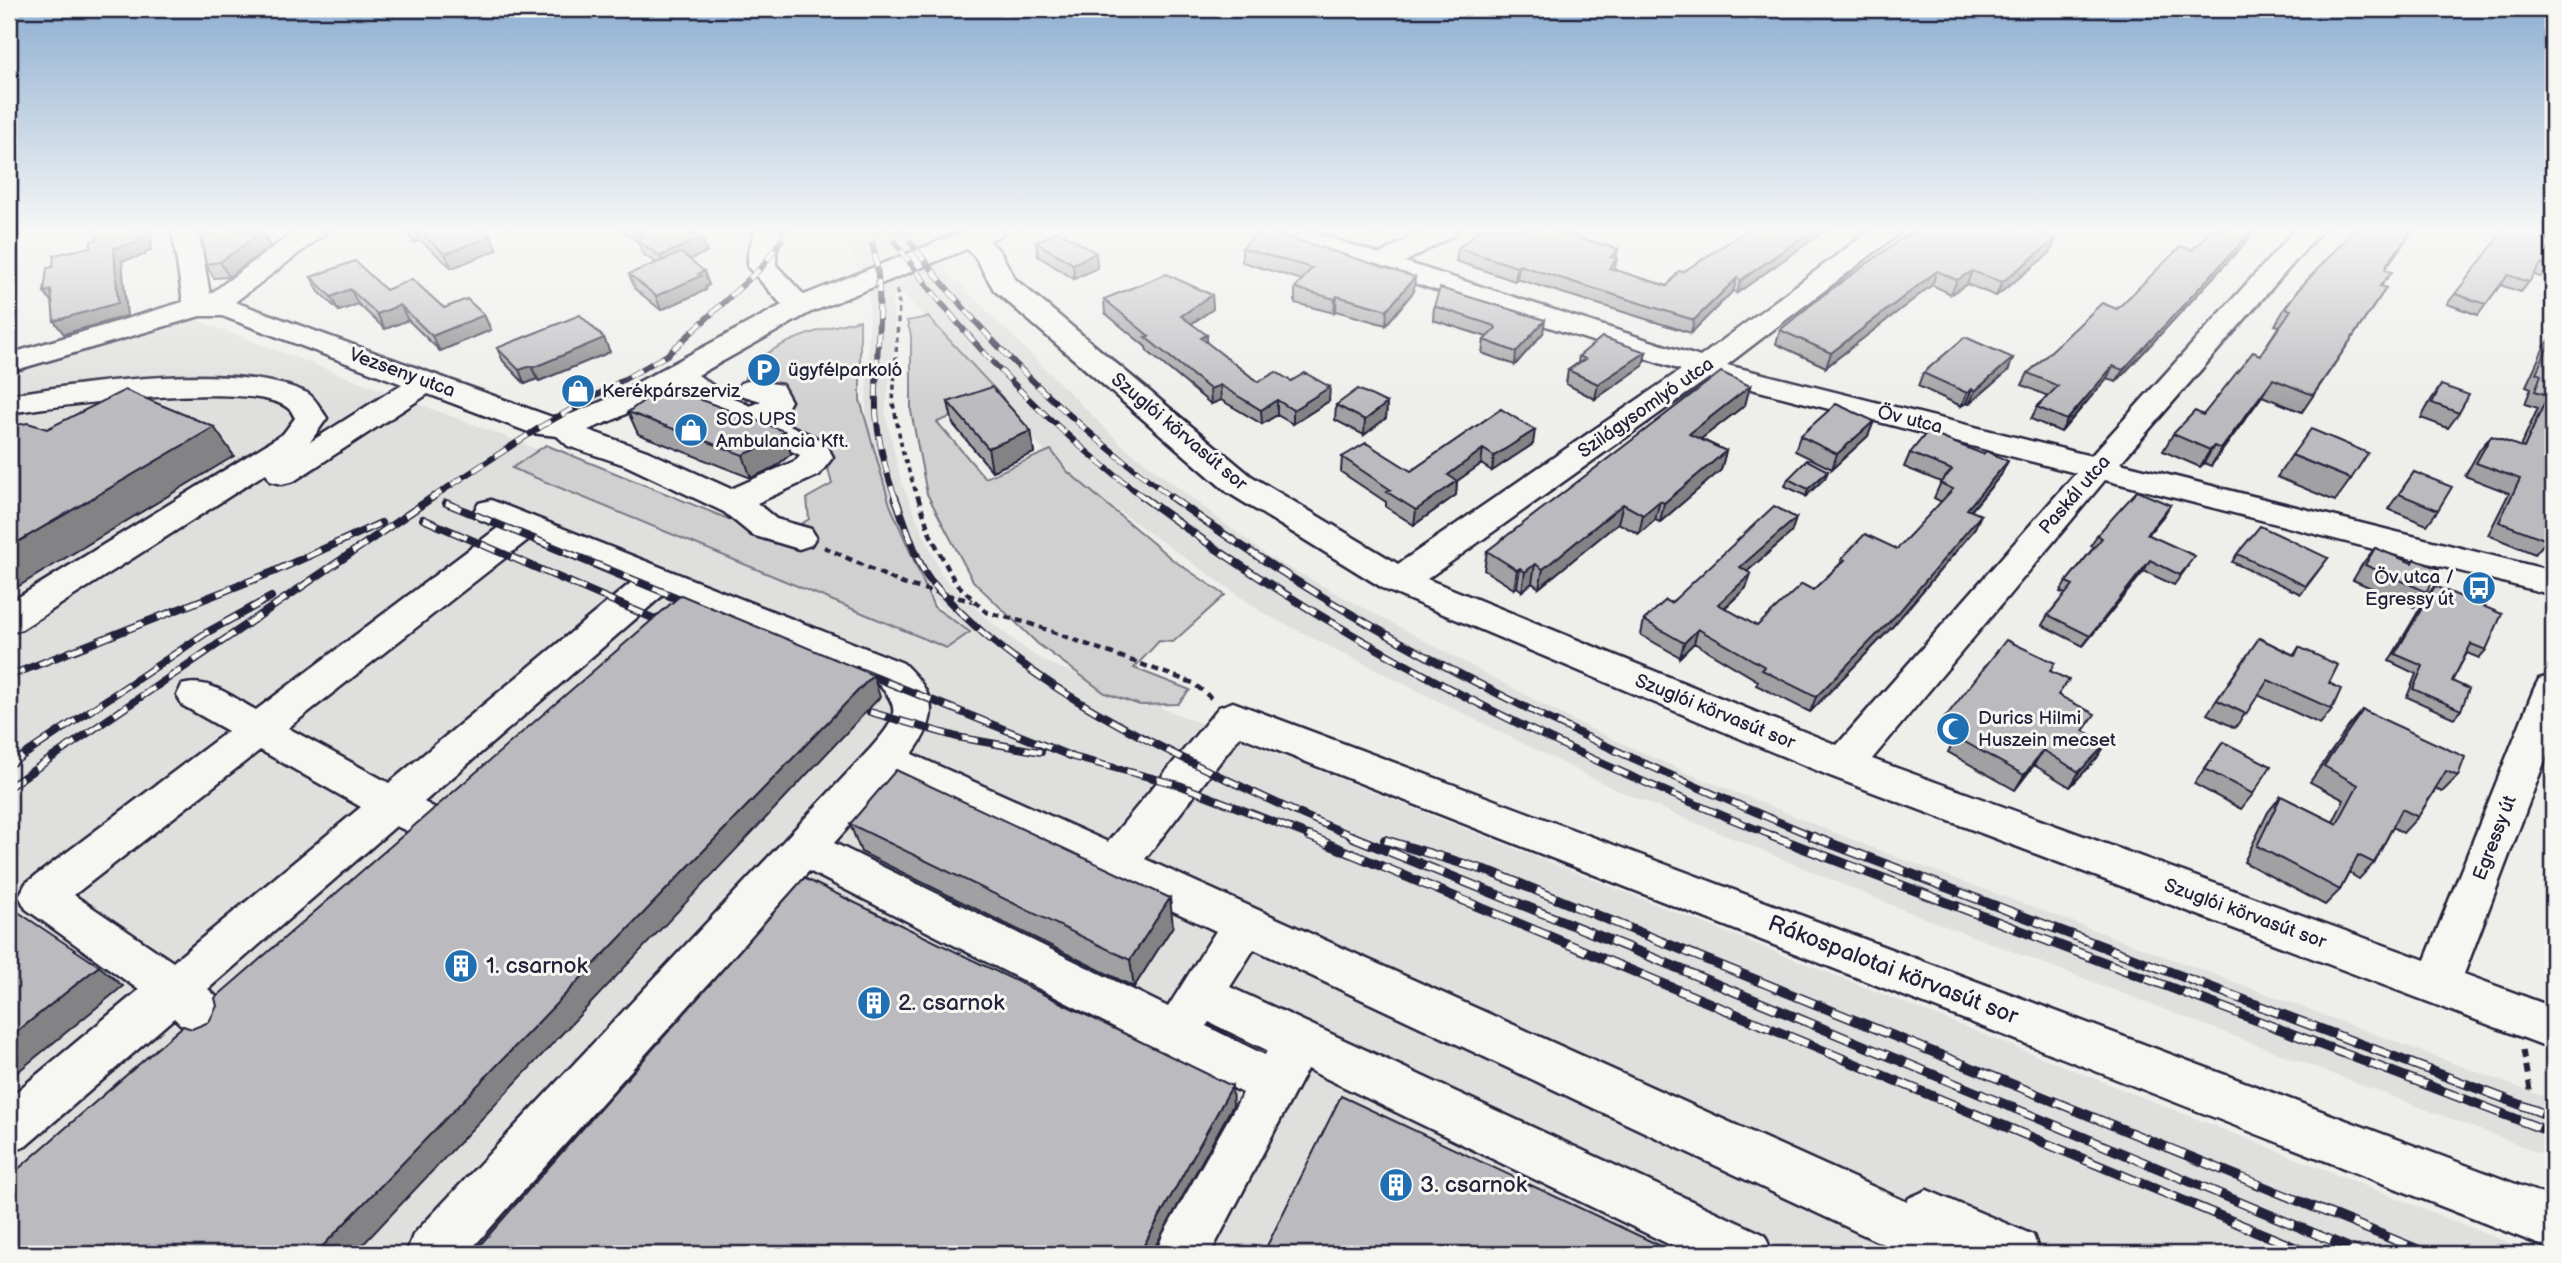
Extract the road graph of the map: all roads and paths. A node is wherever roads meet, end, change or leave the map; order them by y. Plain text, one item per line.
1 (200, 288) edge
2 (231, 288) edge
3 (781, 288) edge
4 (847, 288) edge
5 (897, 288) edge
6 (1008, 288) edge
7 (1459, 288) edge
8 (1810, 288) edge
9 (2258, 288) edge
10 (205, 306) junction
11 (799, 307) junction
12 (9, 363) edge
13 (1704, 368) junction
14 (673, 374) junction
15 (426, 382) junction
16 (44, 397) junction
17 (9, 404) edge
18 (579, 422) junction
19 (26, 431) edge
20 (2098, 468) junction
21 (731, 502) junction
22 (508, 518) joint
23 (799, 537) joint
24 (659, 579) junction
25 (1399, 581) junction
26 (2553, 583) edge
27 (976, 603) junction
28 (9, 620) edge
29 (9, 647) edge
30 (2553, 689) edge
31 (196, 695) dead end
32 (1245, 722) junction
33 (259, 729) junction
34 (885, 759) junction
35 (1844, 765) junction
36 (407, 812) junction
37 (802, 847) junction
38 (1115, 865) junction
39 (1245, 925) junction
40 (2437, 986) junction
41 (175, 989) junction
42 (1188, 1015) junction
43 (214, 1025) edge
44 (2553, 1028) edge
45 (1298, 1041) junction
46 (2527, 1069) dead end
47 (1274, 1084) junction
48 (2531, 1096) dead end
49 (9, 1129) edge
50 (2553, 1224) edge
51 (1920, 1245) edge
52 (432, 1254) edge
53 (1182, 1254) edge
54 (1746, 1254) edge
55 (2014, 1254) edge

1 - 10 street
2 - 10 street
3 - 11 street
4 - 11 street
5 - 27 path
6 - 25 street, Szuglói körvasút sor
7 - 13 street, Öv utca
8 - 13 street, Szilágysomlyó utca
9 - 20 street, Paskál utca
10 - 12 street
10 - 15 street, Vezseny utca
11 - 14 street
13 - 20 street, Öv utca
13 - 25 street, Szilágysomlyó utca
14 - 18 street
14 - 21 street
15 - 18 street, Vezseny utca
15 - 29 street
16 - 17 street
16 - 19 street
16 - 28 street
18 - 21 street
20 - 26 street, Öv utca
20 - 35 street, Paskál utca
21 - 23 street
22 - 24 lane
22 - 33 street
23 - 27 path
24 - 34 lane
24 - 36 street
25 - 35 street, Szuglói körvasút sor
27 - 32 path
30 - 40 street, Egressy út
31 - 33 street
32 - 38 street
32 - 50 street, Rákospalotai körvasút sor
33 - 36 street
33 - 41 street
34 - 37 street
34 - 38 street
35 - 40 street, Szuglói körvasút sor
36 - 41 street
37 - 42 street
37 - 52 street
38 - 39 street
39 - 42 street
39 - 51 street
40 - 44 street, Szuglói körvasút sor
41 - 43 street
41 - 49 street
42 - 45 street
42 - 47 street
45 - 47 street
45 - 54 street
46 - 48 path
47 - 53 street
51 - 55 street

